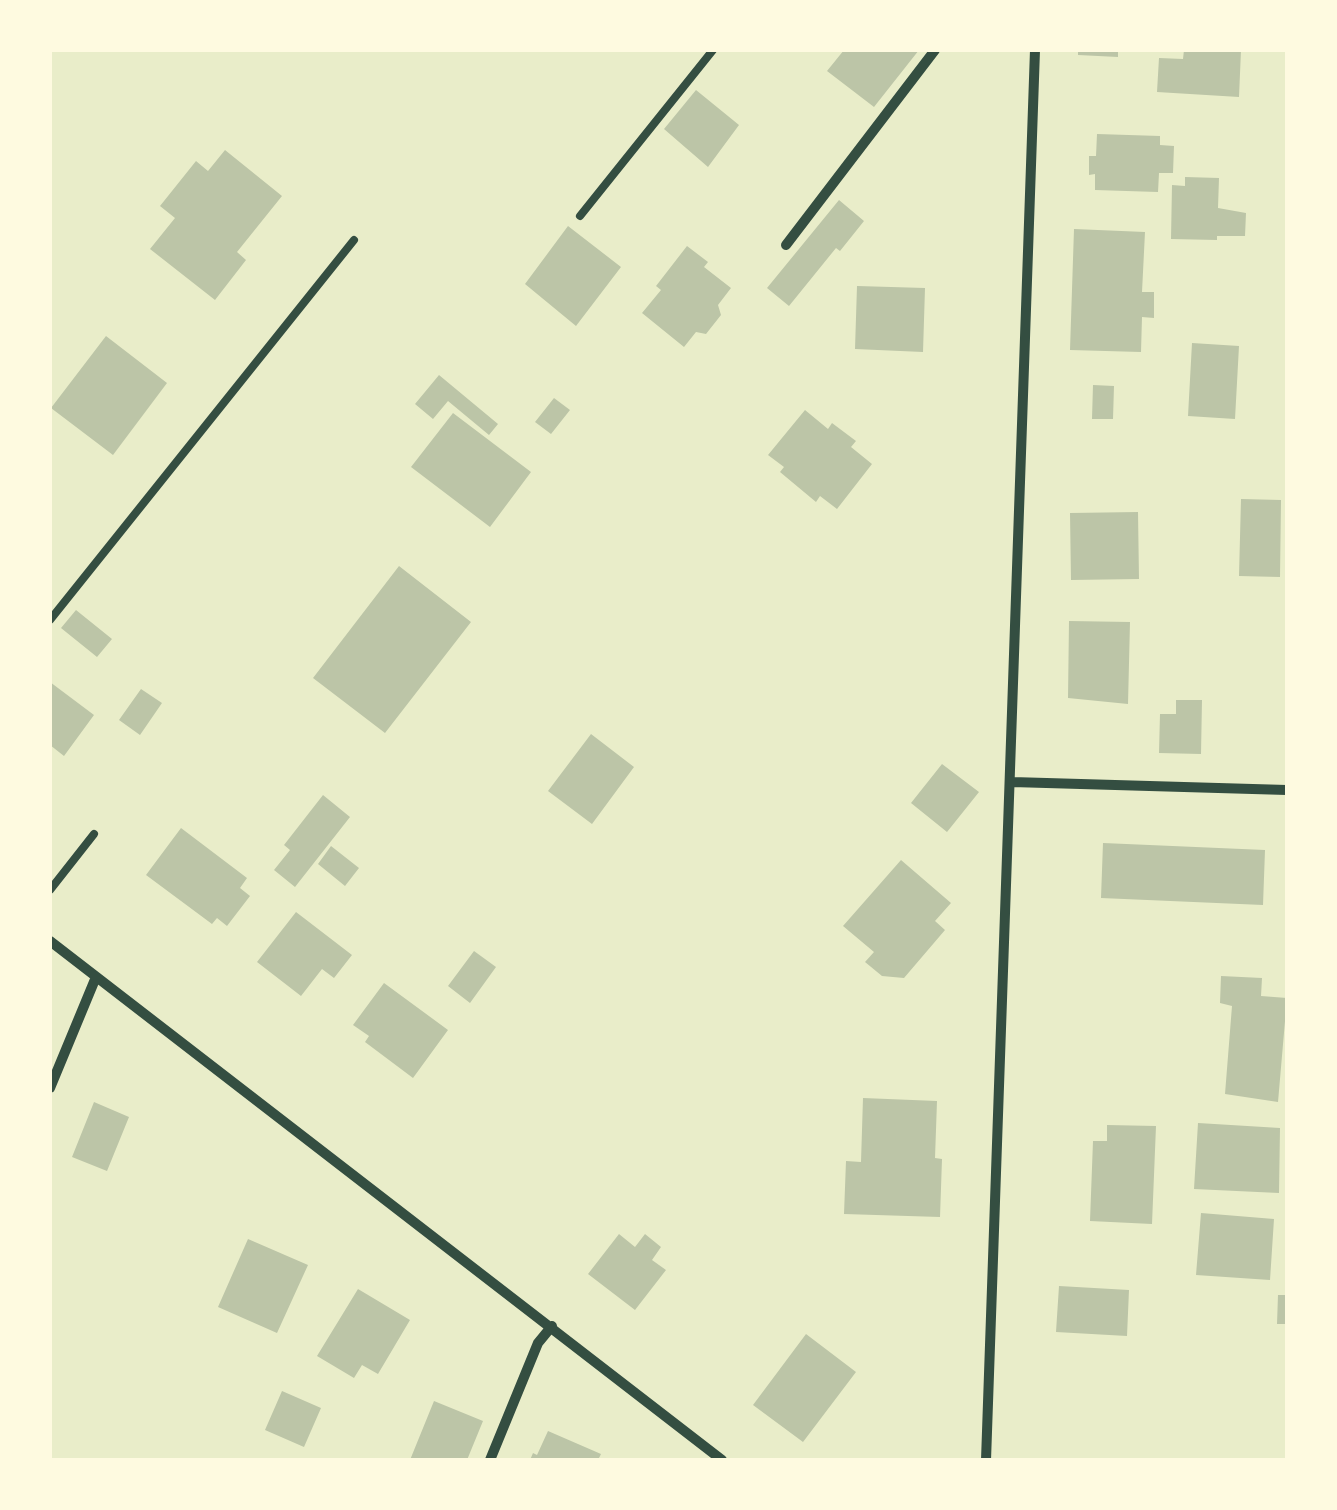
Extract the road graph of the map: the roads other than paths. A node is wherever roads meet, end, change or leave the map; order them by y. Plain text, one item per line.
1 (713, 50) edge
2 (935, 50) edge
3 (1036, 50) edge
4 (580, 216) dead end
5 (354, 240) dead end
6 (786, 245) dead end
7 (50, 620) edge
8 (1012, 782) junction
9 (1287, 790) edge
10 (94, 834) dead end
11 (50, 890) edge
12 (50, 941) edge
13 (96, 976) junction
14 (50, 1088) edge
15 (552, 1326) junction
16 (490, 1460) edge
17 (722, 1460) edge
18 (986, 1460) edge

1 - 4 lane
2 - 6 street
3 - 8 street
5 - 7 lane
8 - 9 street
8 - 18 street
10 - 11 lane
12 - 13 street
13 - 14 street
13 - 15 street
15 - 16 street
15 - 17 street

